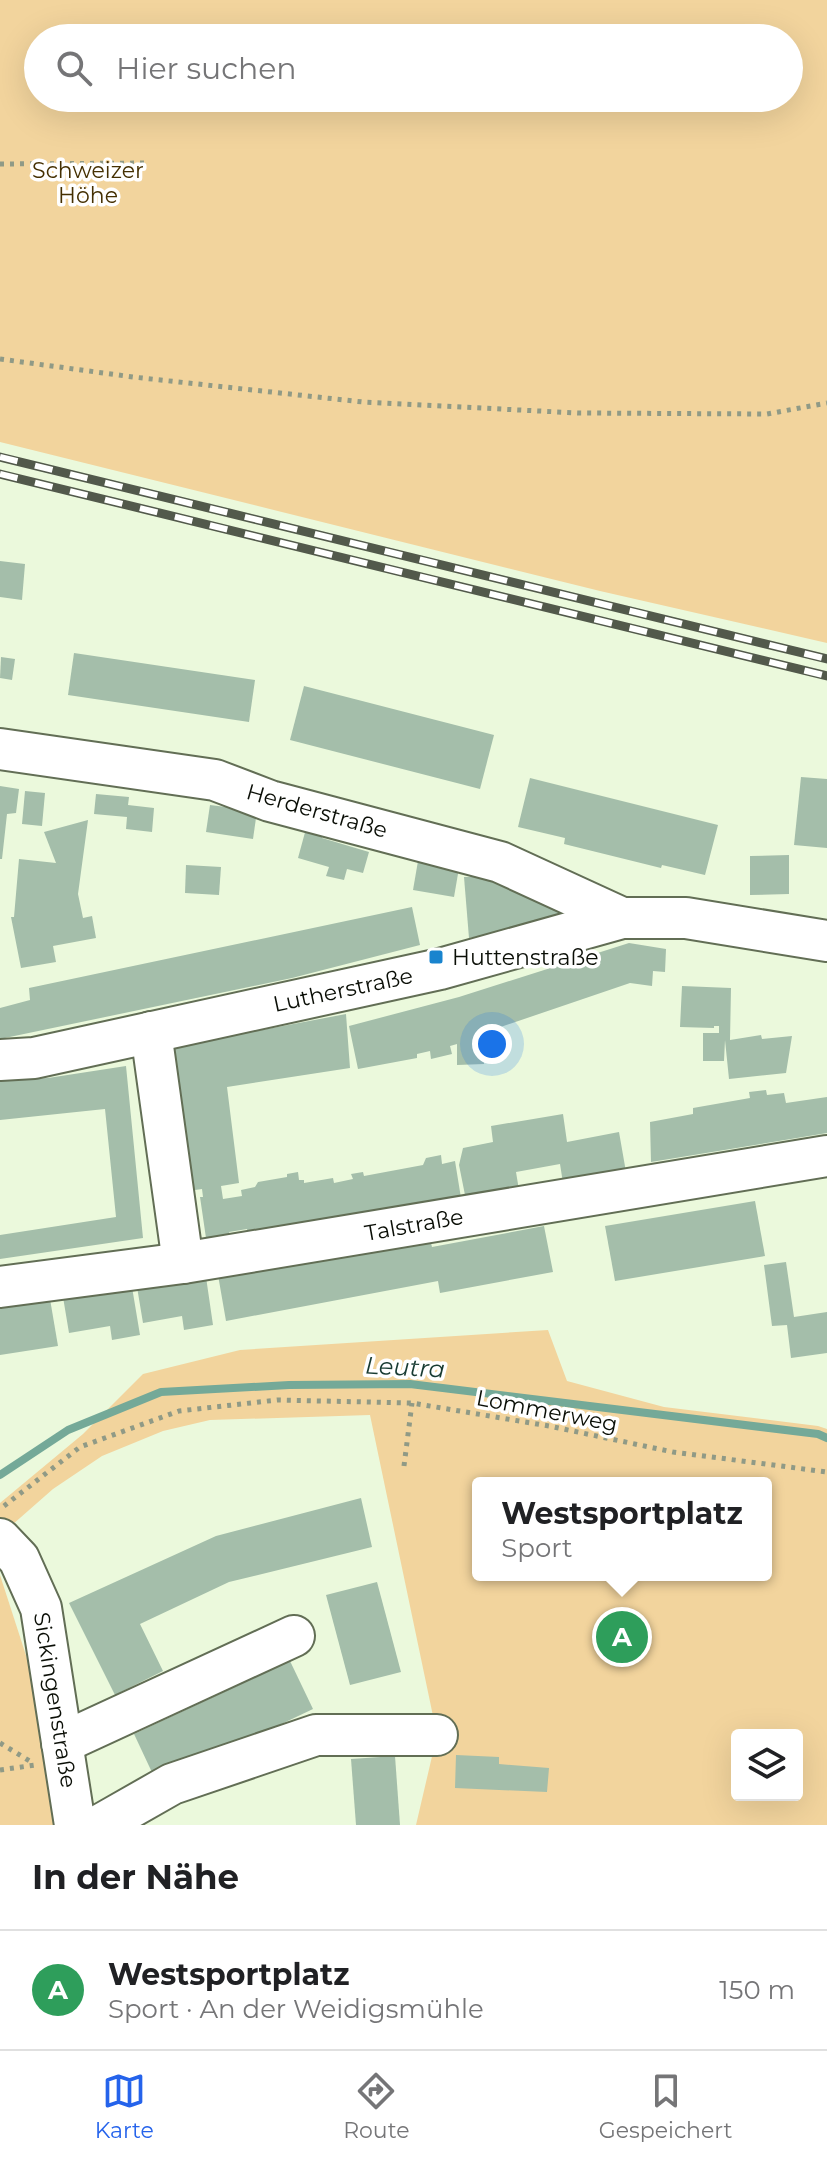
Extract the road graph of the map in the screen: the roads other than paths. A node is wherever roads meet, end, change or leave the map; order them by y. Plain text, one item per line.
1 (0, 749) edge
2 (622, 918) junction
3 (827, 941) edge
4 (151, 1032) junction
5 (0, 1060) edge
6 (827, 1156) edge
7 (183, 1263) junction
8 (0, 1287) edge
9 (0, 1539) edge
10 (294, 1636) dead end
11 (437, 1735) dead end
12 (49, 1754) junction
13 (75, 1825) edge
14 (100, 1825) edge

1 - 2 street, Herderstraße
2 - 3 street, Lutherstraße
2 - 4 street, Lutherstraße
4 - 5 street, Lutherstraße
4 - 7 street
6 - 7 street, Talstraße
7 - 8 street, Talstraße
9 - 12 street, Sickingenstraße
10 - 12 street
11 - 14 street
12 - 13 street, Sickingenstraße

